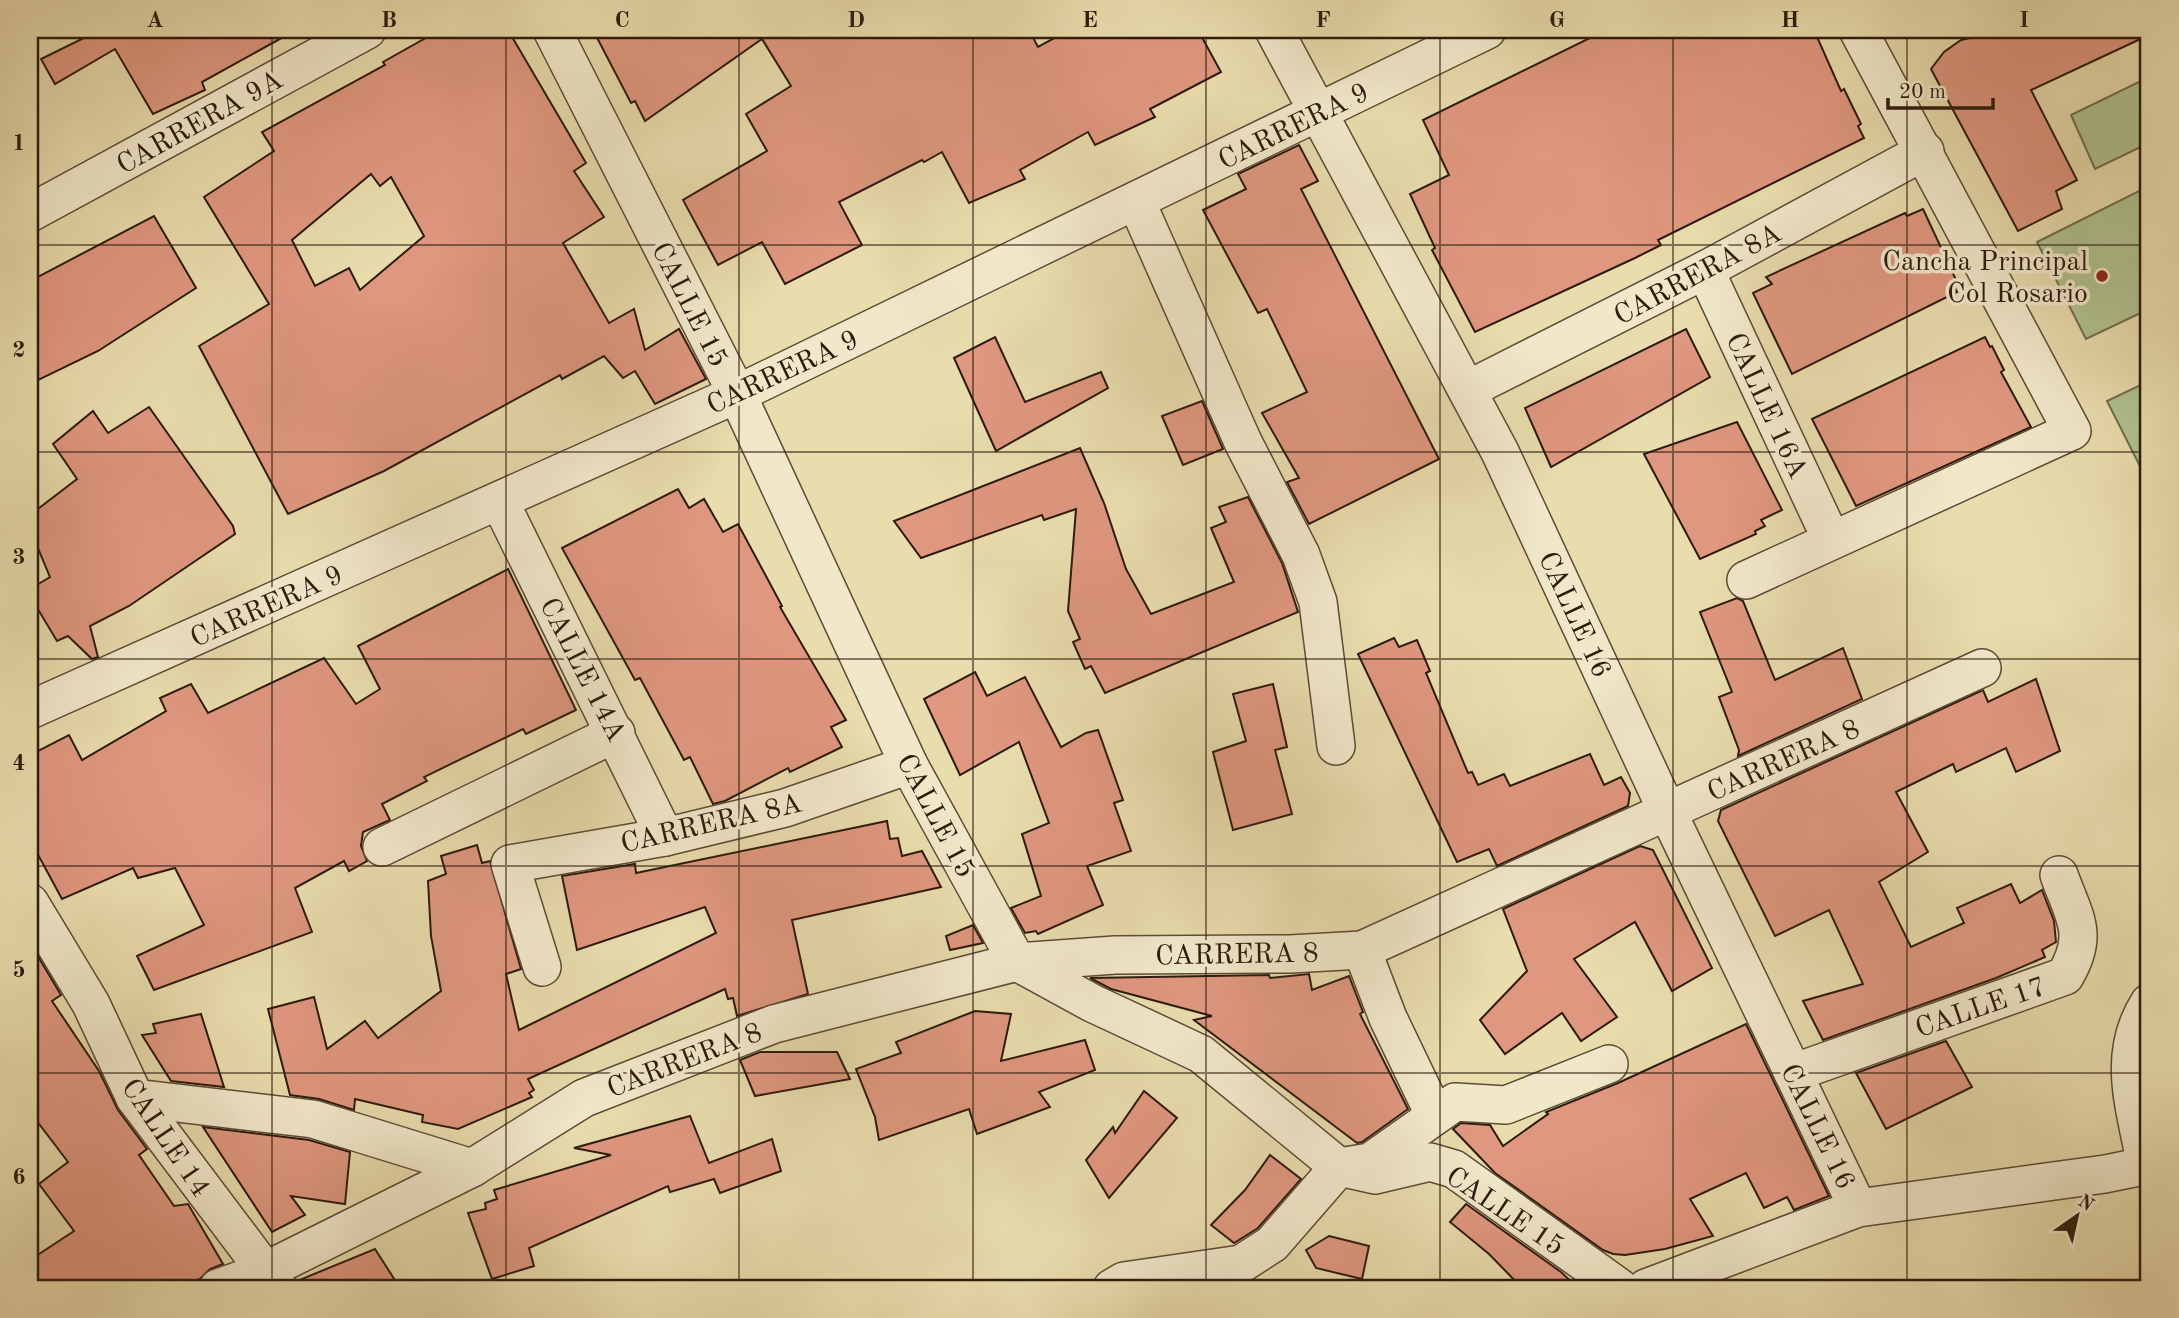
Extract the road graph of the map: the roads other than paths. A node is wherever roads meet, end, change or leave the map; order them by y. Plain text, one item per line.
1 (367, 30) edge
2 (552, 30) edge
3 (1274, 30) edge
4 (1486, 30) edge
5 (1858, 30) edge
6 (1318, 113) junction
7 (1925, 151) junction
8 (1136, 201) junction
9 (30, 213) edge
10 (1705, 270) junction
11 (1467, 390) junction
12 (737, 394) junction
13 (500, 502) junction
14 (1831, 539) junction
15 (1746, 580) dead end
16 (1982, 668) dead end
17 (30, 710) edge
18 (616, 733) junction
19 (1336, 746) dead end
20 (909, 765) junction
21 (1667, 811) junction
22 (665, 837) junction
23 (382, 847) dead end
24 (2059, 875) dead end
25 (30, 903) edge
26 (1362, 950) junction
27 (1017, 962) junction
28 (542, 967) dead end
29 (2149, 1003) edge
30 (1609, 1064) dead end
31 (1793, 1073) junction
32 (135, 1098) junction
33 (1434, 1114) junction
34 (2147, 1165) edge
35 (1339, 1167) junction
36 (472, 1168) junction
37 (1858, 1208) junction
38 (271, 1280) edge
39 (218, 1288) edge
40 (1112, 1288) edge
41 (1620, 1288) edge
42 (1646, 1288) edge

1 - 9 street, CARRERA 9A
2 - 12 street, CALLE 15
3 - 6 street, CALLE 16
4 - 6 street, CARRERA 9
5 - 7 street
6 - 8 street, CARRERA 9
6 - 11 street, CALLE 16
7 - 10 street, CARRERA 8A
7 - 14 street
8 - 12 street, CARRERA 9
8 - 19 street
10 - 11 street, CARRERA 8A
10 - 14 street, CALLE 16A
11 - 21 street, CALLE 16
12 - 13 street, CARRERA 9
12 - 20 street, CALLE 15
13 - 17 street, CARRERA 9
13 - 18 street, CALLE 14A
14 - 15 street
16 - 21 street, CARRERA 8
18 - 22 street, CALLE 14A
18 - 23 street
20 - 22 street, CARRERA 8A
20 - 27 street, CALLE 15
21 - 26 street, CARRERA 8
21 - 31 street, CALLE 16
22 - 28 street, CARRERA 8A
24 - 31 street, CALLE 17
25 - 32 street, CALLE 14
26 - 27 street, CARRERA 8
26 - 33 street
27 - 35 street, CALLE 15
27 - 36 street, CARRERA 8
29 - 34 street
30 - 33 street
31 - 37 street, CALLE 16
32 - 36 street
32 - 38 street, CALLE 14
33 - 35 street
34 - 37 street
35 - 40 street
35 - 41 street, CALLE 15
36 - 38 street, CARRERA 8
37 - 42 street
38 - 39 street, CARRERA 8

